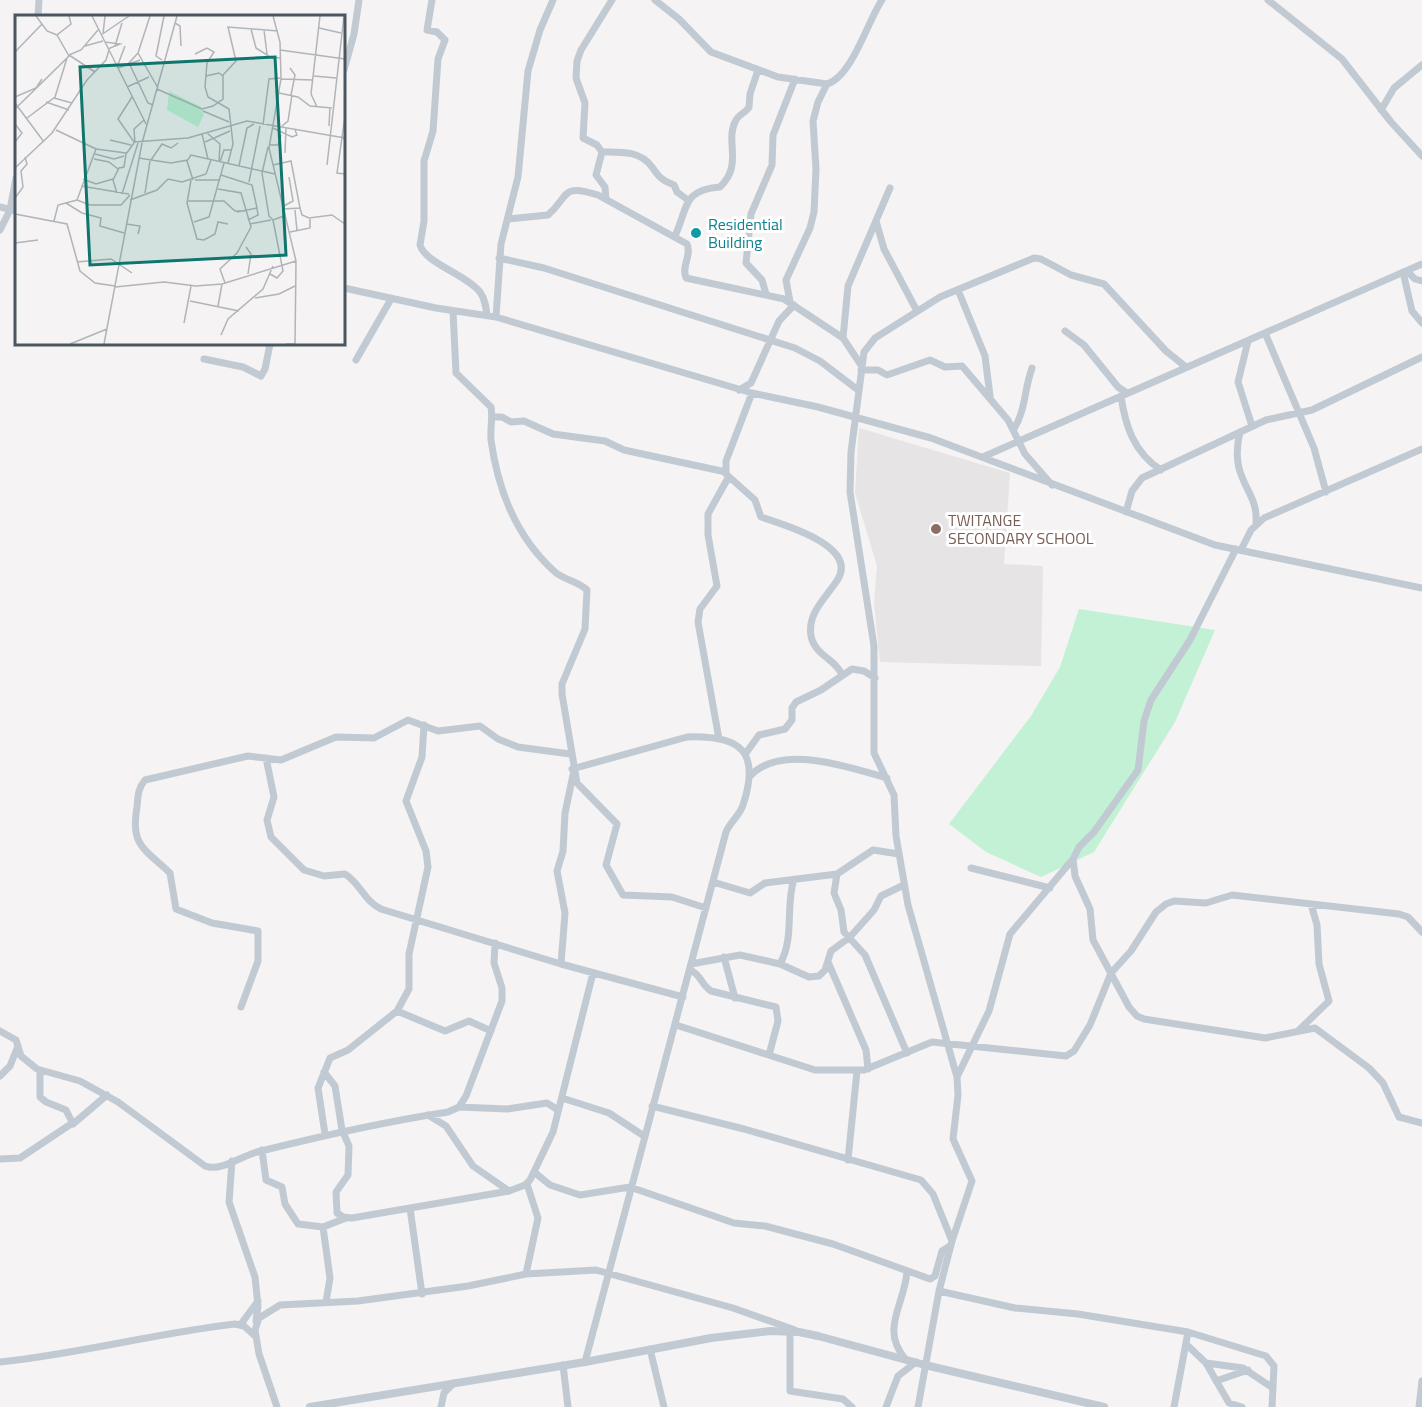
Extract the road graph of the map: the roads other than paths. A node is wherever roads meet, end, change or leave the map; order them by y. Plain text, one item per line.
1 (39, 0) edge
2 (358, 0) edge
3 (432, 0) edge
4 (553, 0) edge
5 (612, 0) edge
6 (655, 0) edge
7 (882, 0) edge
8 (1268, 0) edge
9 (38, 15) edge
10 (1422, 65) edge
11 (345, 66) edge
12 (758, 70) junction
13 (795, 79) junction
14 (827, 84) junction
15 (1381, 110) junction
16 (602, 152) junction
17 (1422, 156) edge
18 (15, 189) edge
19 (890, 189) dead end
20 (606, 199) junction
21 (688, 200) junction
22 (0, 207) edge
23 (13, 210) edge
24 (508, 219) junction
25 (876, 221) junction
26 (0, 230) edge
27 (675, 237) junction
28 (500, 258) junction
29 (1422, 264) edge
30 (1405, 272) junction
31 (1422, 280) edge
32 (345, 288) edge
33 (958, 290) junction
34 (766, 294) junction
35 (391, 298) junction
36 (792, 303) junction
37 (453, 311) junction
38 (916, 311) junction
39 (487, 315) junction
40 (496, 317) junction
41 (1422, 323) edge
42 (1065, 331) dead end
43 (1265, 333) junction
44 (843, 338) junction
45 (771, 341) junction
46 (1248, 341) junction
47 (270, 345) edge
48 (1422, 357) edge
49 (204, 359) dead end
50 (356, 360) dead end
51 (1186, 367) junction
52 (861, 368) junction
53 (1032, 368) dead end
54 (739, 390) junction
55 (858, 390) junction
56 (752, 393) junction
57 (1124, 394) junction
58 (991, 399) junction
59 (1299, 413) junction
60 (492, 417) junction
61 (856, 417) junction
62 (1252, 426) junction
63 (1014, 429) junction
64 (1240, 432) junction
65 (1020, 440) junction
66 (1422, 449) edge
67 (985, 456) junction
68 (1161, 470) junction
69 (727, 475) junction
70 (1054, 487) junction
71 (1326, 492) junction
72 (1126, 512) junction
73 (1256, 523) junction
74 (1239, 550) junction
75 (1422, 588) edge
76 (842, 675) junction
77 (875, 678) junction
78 (424, 724) junction
79 (719, 739) junction
80 (746, 753) junction
81 (570, 754) junction
82 (266, 758) junction
83 (573, 771) junction
84 (750, 776) junction
85 (887, 778) junction
86 (898, 854) junction
87 (1073, 859) junction
88 (971, 868) dead end
89 (837, 874) junction
90 (794, 879) junction
91 (713, 882) junction
92 (904, 885) junction
93 (1050, 888) junction
94 (1311, 904) junction
95 (706, 908) junction
96 (417, 918) junction
97 (1422, 932) edge
98 (850, 938) junction
99 (495, 943) junction
100 (724, 957) junction
101 (828, 962) junction
102 (561, 964) junction
103 (780, 964) junction
104 (691, 967) junction
105 (593, 973) junction
106 (1111, 973) junction
107 (683, 997) junction
108 (735, 998) junction
109 (241, 1007) dead end
110 (397, 1011) junction
111 (676, 1025) junction
112 (0, 1031) edge
113 (491, 1031) junction
114 (1297, 1032) junction
115 (948, 1043) junction
116 (972, 1046) junction
117 (18, 1047) junction
118 (907, 1053) junction
119 (769, 1054) junction
120 (868, 1069) junction
121 (40, 1070) junction
122 (857, 1071) junction
123 (324, 1072) junction
124 (0, 1076) edge
125 (957, 1077) junction
126 (107, 1095) junction
127 (562, 1098) junction
128 (652, 1106) junction
129 (459, 1107) junction
130 (558, 1110) junction
131 (428, 1115) junction
132 (1422, 1123) edge
133 (72, 1124) junction
134 (342, 1130) junction
135 (325, 1134) junction
136 (644, 1136) junction
137 (262, 1150) junction
138 (0, 1159) edge
139 (848, 1160) junction
140 (232, 1161) junction
141 (534, 1172) junction
142 (527, 1184) junction
143 (630, 1187) junction
144 (509, 1191) junction
145 (410, 1208) junction
146 (346, 1218) junction
147 (323, 1227) junction
148 (951, 1244) junction
149 (609, 1271) junction
150 (907, 1271) junction
151 (526, 1274) junction
152 (939, 1291) junction
153 (422, 1294) junction
154 (258, 1301) junction
155 (326, 1302) junction
156 (241, 1324) junction
157 (256, 1324) junction
158 (794, 1332) junction
159 (1188, 1332) junction
160 (255, 1336) junction
161 (1186, 1344) junction
162 (650, 1349) junction
163 (911, 1361) junction
164 (0, 1362) edge
165 (585, 1362) junction
166 (1206, 1363) junction
167 (563, 1365) junction
168 (925, 1365) junction
169 (1248, 1370) junction
170 (1216, 1381) junction
171 (1422, 1381) edge
172 (454, 1383) junction
173 (1273, 1388) junction
174 (346, 1404) edge
175 (329, 1405) edge
176 (277, 1407) edge
177 (310, 1407) edge
178 (441, 1407) edge
179 (568, 1407) edge
180 (664, 1407) edge
181 (852, 1407) edge
182 (885, 1407) edge
183 (918, 1407) edge
184 (1104, 1407) edge
185 (1174, 1407) edge
186 (1242, 1407) edge
187 (1272, 1407) edge
188 (1419, 1407) edge

1 - 9 street
2 - 11 street
3 - 39 street
4 - 24 street
5 - 16 street
6 - 12 street
7 - 14 street
8 - 15 street
10 - 15 street
12 - 13 street
12 - 21 street
13 - 14 street
13 - 34 street
14 - 36 street
15 - 17 street
16 - 20 street
16 - 21 street
18 - 23 street
19 - 25 street
20 - 24 street
20 - 27 street
21 - 27 street
22 - 23 street
23 - 26 street
24 - 28 street
25 - 38 street
25 - 44 street
27 - 34 street
28 - 40 street
28 - 45 street
29 - 30 street
30 - 31 street
30 - 41 street
30 - 43 street
32 - 35 street
33 - 38 street
33 - 51 street
33 - 58 street
34 - 36 street
35 - 37 street
35 - 50 street
36 - 44 street
36 - 45 street
37 - 39 street
37 - 60 street
38 - 52 street
39 - 40 street
40 - 54 street
42 - 57 street
43 - 46 street
43 - 59 street
44 - 52 street
45 - 54 street
45 - 55 street
46 - 51 street
46 - 62 street
47 - 49 street
48 - 59 street
51 - 57 street
52 - 55 street
52 - 58 street
53 - 63 street
54 - 56 street
55 - 61 street
56 - 61 street
56 - 69 street
57 - 65 street
57 - 68 street
58 - 63 street
59 - 62 street
59 - 71 street
60 - 69 street
60 - 81 street
61 - 67 street
61 - 77 street
62 - 64 street
63 - 65 street
64 - 68 street
64 - 73 street
65 - 67 street
65 - 70 street
66 - 71 street
67 - 70 street
68 - 72 street
69 - 76 street
69 - 79 street
70 - 72 street
71 - 73 street
72 - 74 street
73 - 74 street
74 - 75 street
74 - 87 street
76 - 77 street
76 - 80 street
77 - 85 street
78 - 81 street
78 - 82 street
78 - 96 street
79 - 80 street
79 - 83 street
80 - 84 street
81 - 83 street
82 - 96 street
82 - 109 street
83 - 95 street
83 - 102 street
84 - 85 street
84 - 91 street
85 - 86 street
86 - 89 street
86 - 92 street
87 - 93 street
87 - 106 street
88 - 93 street
89 - 90 street
89 - 98 street
90 - 91 street
90 - 103 street
91 - 95 street
92 - 98 street
92 - 115 street
93 - 116 street
94 - 97 street
94 - 106 street
94 - 114 street
95 - 104 street
96 - 99 street
96 - 110 street
98 - 101 street
98 - 118 street
99 - 102 street
99 - 113 street
100 - 103 street
100 - 104 street
100 - 108 street
101 - 103 street
101 - 120 street
102 - 105 street
104 - 107 street
104 - 108 street
105 - 107 street
105 - 127 street
106 - 114 street
106 - 116 street
107 - 111 street
108 - 119 street
110 - 113 street
110 - 123 street
111 - 119 street
111 - 128 street
112 - 117 street
113 - 129 street
114 - 132 street
115 - 116 street
115 - 118 street
115 - 125 street
116 - 125 street
117 - 121 street
117 - 124 street
118 - 120 street
119 - 122 street
120 - 122 street
121 - 126 street
121 - 133 street
122 - 139 street
123 - 134 street
123 - 135 street
125 - 148 street
126 - 133 street
126 - 140 street
127 - 130 street
127 - 136 street
128 - 136 street
128 - 139 street
129 - 130 street
129 - 131 street
130 - 141 street
131 - 134 street
131 - 144 street
133 - 138 street
134 - 135 street
134 - 146 street
135 - 137 street
136 - 143 street
137 - 140 street
137 - 147 street
139 - 148 street
140 - 154 street
141 - 142 street
141 - 143 street
142 - 144 street
142 - 151 street
143 - 149 street
143 - 150 street
144 - 145 street
145 - 146 street
145 - 153 street
146 - 147 street
147 - 155 street
148 - 150 street
148 - 152 street
149 - 151 street
149 - 158 street
149 - 165 street
150 - 163 street
151 - 153 street
152 - 159 street
152 - 168 street
153 - 155 street
154 - 156 street
154 - 157 street
155 - 157 street
156 - 160 street
156 - 164 street
157 - 160 street
158 - 162 street
158 - 163 street
158 - 181 street
159 - 161 street
159 - 173 street
160 - 176 street
161 - 166 street
161 - 185 street
162 - 165 street
162 - 180 street
163 - 168 street
163 - 182 street
165 - 167 street
166 - 169 street
166 - 170 street
167 - 172 street
167 - 179 street
168 - 183 street
168 - 184 street
169 - 170 street
169 - 173 street
170 - 186 street
171 - 188 street
172 - 174 street
172 - 178 street
173 - 187 street
174 - 175 street
175 - 177 street

